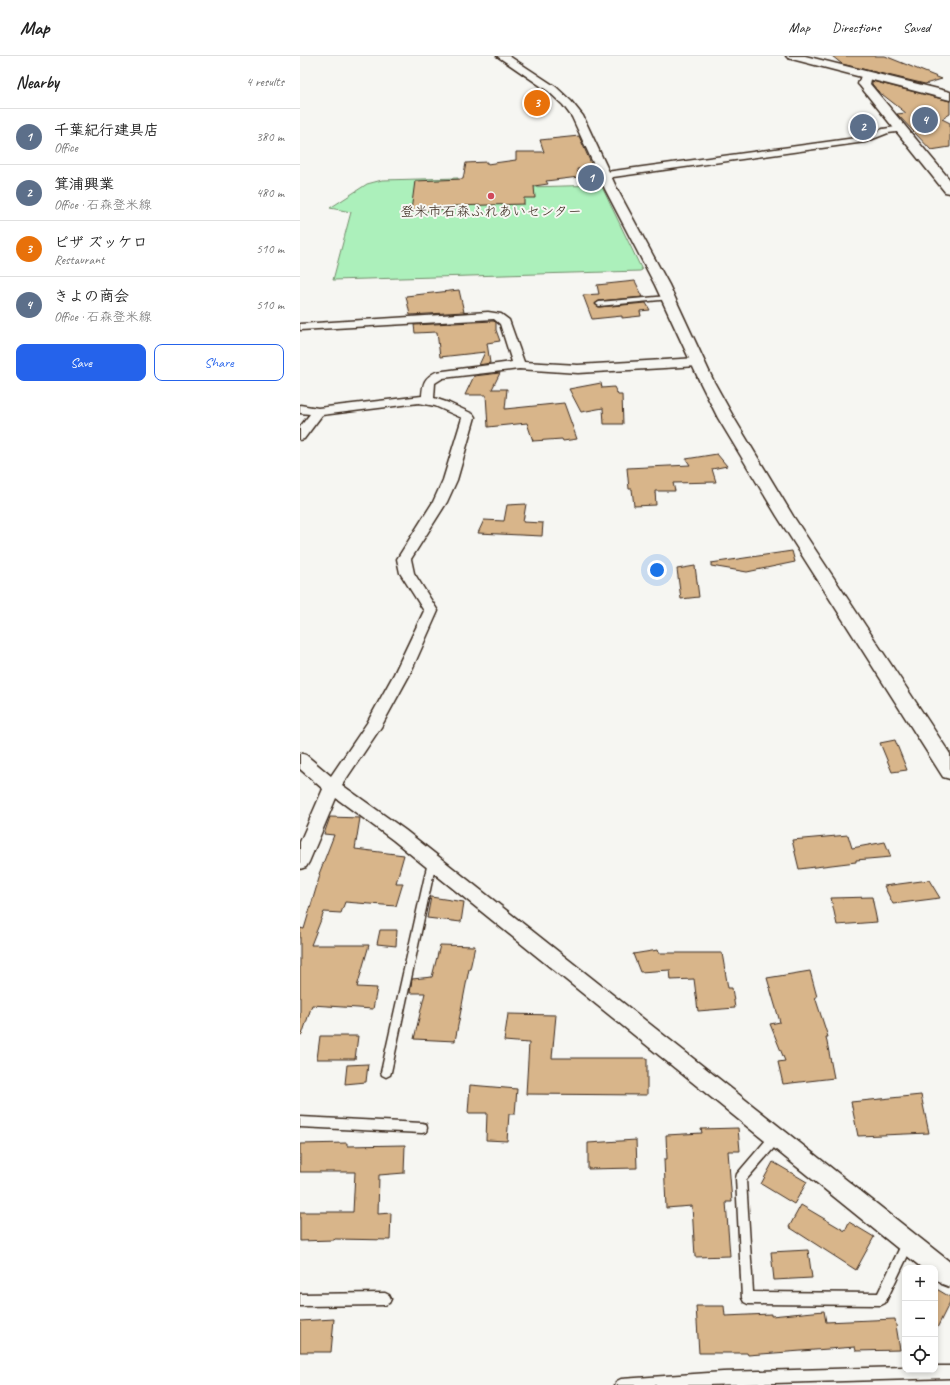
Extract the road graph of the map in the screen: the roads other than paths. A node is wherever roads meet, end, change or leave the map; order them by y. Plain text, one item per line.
1 (502, 56) edge
2 (792, 56) edge
3 (866, 75) junction
4 (950, 96) edge
5 (902, 129) junction
6 (606, 175) junction
7 (950, 188) edge
8 (668, 298) junction
9 (600, 304) dead end
10 (300, 327) edge
11 (698, 362) junction
12 (519, 365) junction
13 (428, 400) junction
14 (300, 409) edge
15 (318, 412) junction
16 (300, 436) edge
17 (300, 759) edge
18 (950, 772) edge
19 (332, 787) junction
20 (300, 862) edge
21 (432, 862) junction
22 (386, 1072) dead end
23 (300, 1122) edge
24 (422, 1128) dead end
25 (776, 1137) junction
26 (908, 1242) junction
27 (950, 1276) edge
28 (385, 1299) dead end
29 (300, 1300) edge
30 (950, 1372) edge
31 (621, 1385) edge

1 - 6 street
2 - 3 main road
3 - 4 main road
3 - 5 main road
5 - 6 street
5 - 7 main road
6 - 8 street
8 - 9 lane
8 - 11 street
10 - 12 street
11 - 12 street
11 - 18 street
12 - 13 street
13 - 15 street
13 - 19 street
14 - 15 street
15 - 16 street
17 - 19 street
19 - 20 street
19 - 21 street
21 - 22 lane
21 - 25 street
23 - 24 lane
25 - 26 street
25 - 26 lane
26 - 27 street
28 - 29 lane
30 - 31 lane

